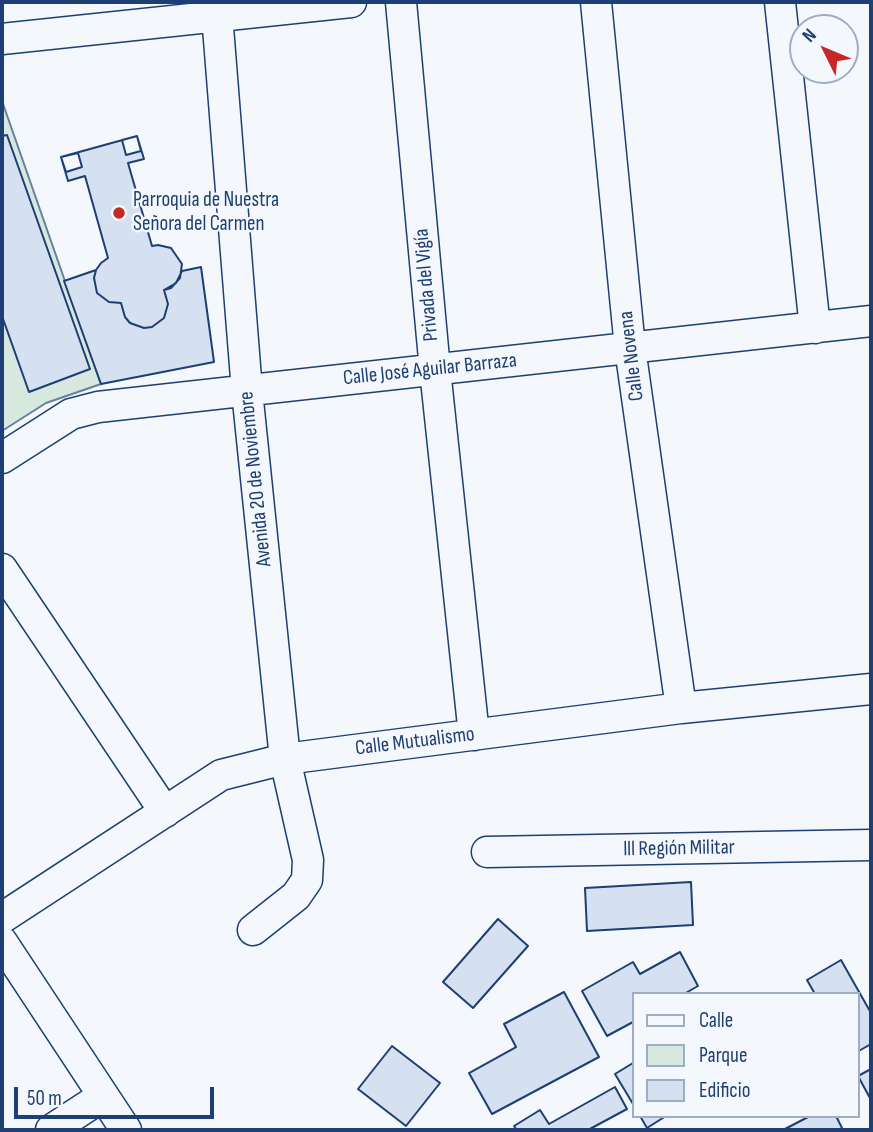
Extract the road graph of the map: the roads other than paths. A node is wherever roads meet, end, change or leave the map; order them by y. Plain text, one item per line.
1 (351, 2) edge
2 (401, 2) edge
3 (596, 2) edge
4 (779, 2) edge
5 (217, 9) edge
6 (2, 39) edge
7 (871, 321) edge
8 (815, 328) junction
9 (630, 348) junction
10 (435, 370) junction
11 (247, 391) junction
12 (2, 458) edge
13 (2, 569) edge
14 (871, 689) edge
15 (681, 708) junction
16 (474, 735) junction
17 (285, 759) junction
18 (164, 811) junction
19 (871, 845) edge
20 (487, 852) dead end
21 (2, 918) edge
22 (253, 930) dead end
23 (2, 942) edge
24 (103, 1096) junction
25 (51, 1130) edge
26 (127, 1130) edge

1 - 5 street
2 - 10 street, Privada del Vigía
3 - 9 street, Calle Novena
4 - 8 street
5 - 6 street
5 - 11 street, Avenida 20 de Noviembre
7 - 8 street, Calle José Aguilar Barraza
8 - 9 street, Calle José Aguilar Barraza
9 - 10 street, Calle José Aguilar Barraza
9 - 15 street, Calle Novena
10 - 11 street, Calle José Aguilar Barraza
10 - 16 street, Privada del Vigía
11 - 12 street, Calle José Aguilar Barraza
11 - 17 street, Avenida 20 de Noviembre
13 - 18 street
14 - 15 street, Calle Mutualismo
15 - 16 street, Calle Mutualismo
16 - 17 street, Calle Mutualismo
17 - 18 street, Calle Mutualismo
17 - 22 street, Avenida 20 de Noviembre
18 - 21 street, Calle Mutualismo
19 - 20 street, lll Región Militar
23 - 24 street
24 - 25 street
24 - 26 street

